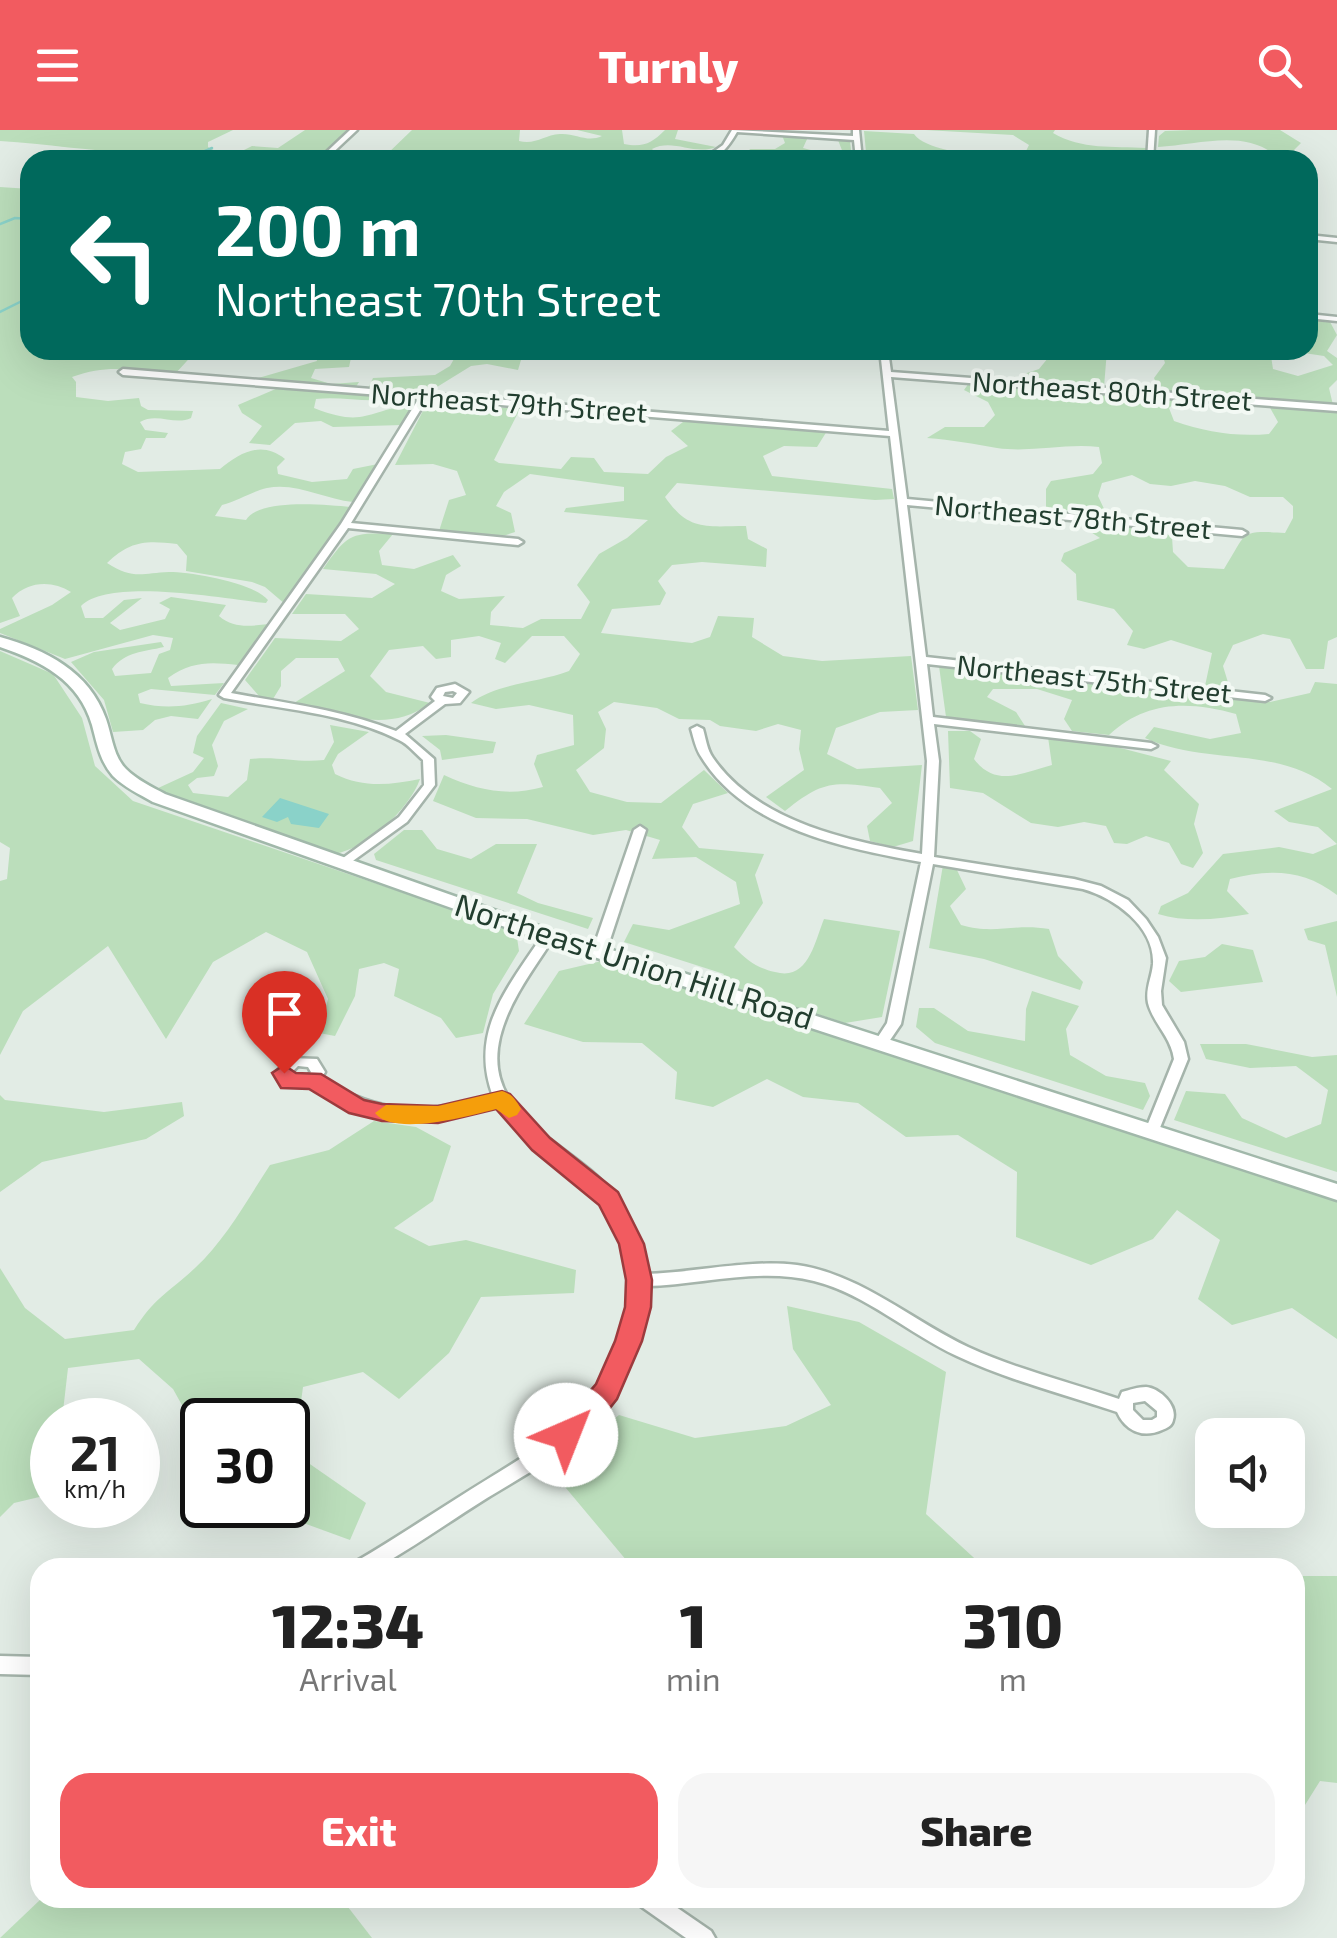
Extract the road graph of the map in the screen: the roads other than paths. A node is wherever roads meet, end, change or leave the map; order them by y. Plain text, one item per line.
1 (354, 130) edge
2 (736, 130) edge
3 (856, 134) edge
4 (332, 150) edge
5 (720, 150) edge
6 (885, 360) edge
7 (123, 372) dead end
8 (887, 374) junction
9 (423, 398) junction
10 (1337, 408) edge
11 (895, 434) junction
12 (904, 502) junction
13 (345, 525) junction
14 (1242, 533) dead end
15 (518, 542) dead end
16 (0, 642) edge
17 (922, 660) junction
18 (1266, 698) dead end
19 (442, 701) dead end
20 (929, 720) junction
21 (697, 729) dead end
22 (400, 733) junction
23 (1151, 746) dead end
24 (640, 830) dead end
25 (928, 858) junction
26 (343, 864) junction
27 (549, 936) junction
28 (599, 952) junction
29 (880, 1044) junction
30 (312, 1080) dead end
31 (502, 1100) junction
32 (1152, 1131) junction
33 (1337, 1192) edge
34 (639, 1280) junction
35 (1123, 1407) dead end
36 (378, 1558) edge
37 (0, 1665) edge
38 (30, 1666) edge
39 (660, 1908) edge
40 (704, 1938) edge

1 - 4 street
2 - 3 street
2 - 5 street
6 - 8 street
7 - 9 street, Northeast 79th Street
8 - 10 street, Northeast 80th Street
8 - 11 street
9 - 11 street, Northeast 79th Street
9 - 13 street
11 - 12 street
12 - 14 street, Northeast 78th Street
12 - 17 street
13 - 15 street
13 - 22 street
16 - 26 street, Northeast Union Hill Road
17 - 18 street, Northeast 75th Street
17 - 20 street
19 - 22 street
20 - 23 street
20 - 25 street
21 - 25 street
22 - 26 street
24 - 28 street
25 - 29 street
25 - 32 street
26 - 27 street, Northeast Union Hill Road
27 - 28 street, Northeast Union Hill Road
27 - 31 street
28 - 29 street, Northeast Union Hill Road
29 - 32 street, Northeast Union Hill Road
30 - 31 street
31 - 34 street
32 - 33 street, Northeast Union Hill Road
34 - 35 street
34 - 36 street
37 - 38 street
39 - 40 street

